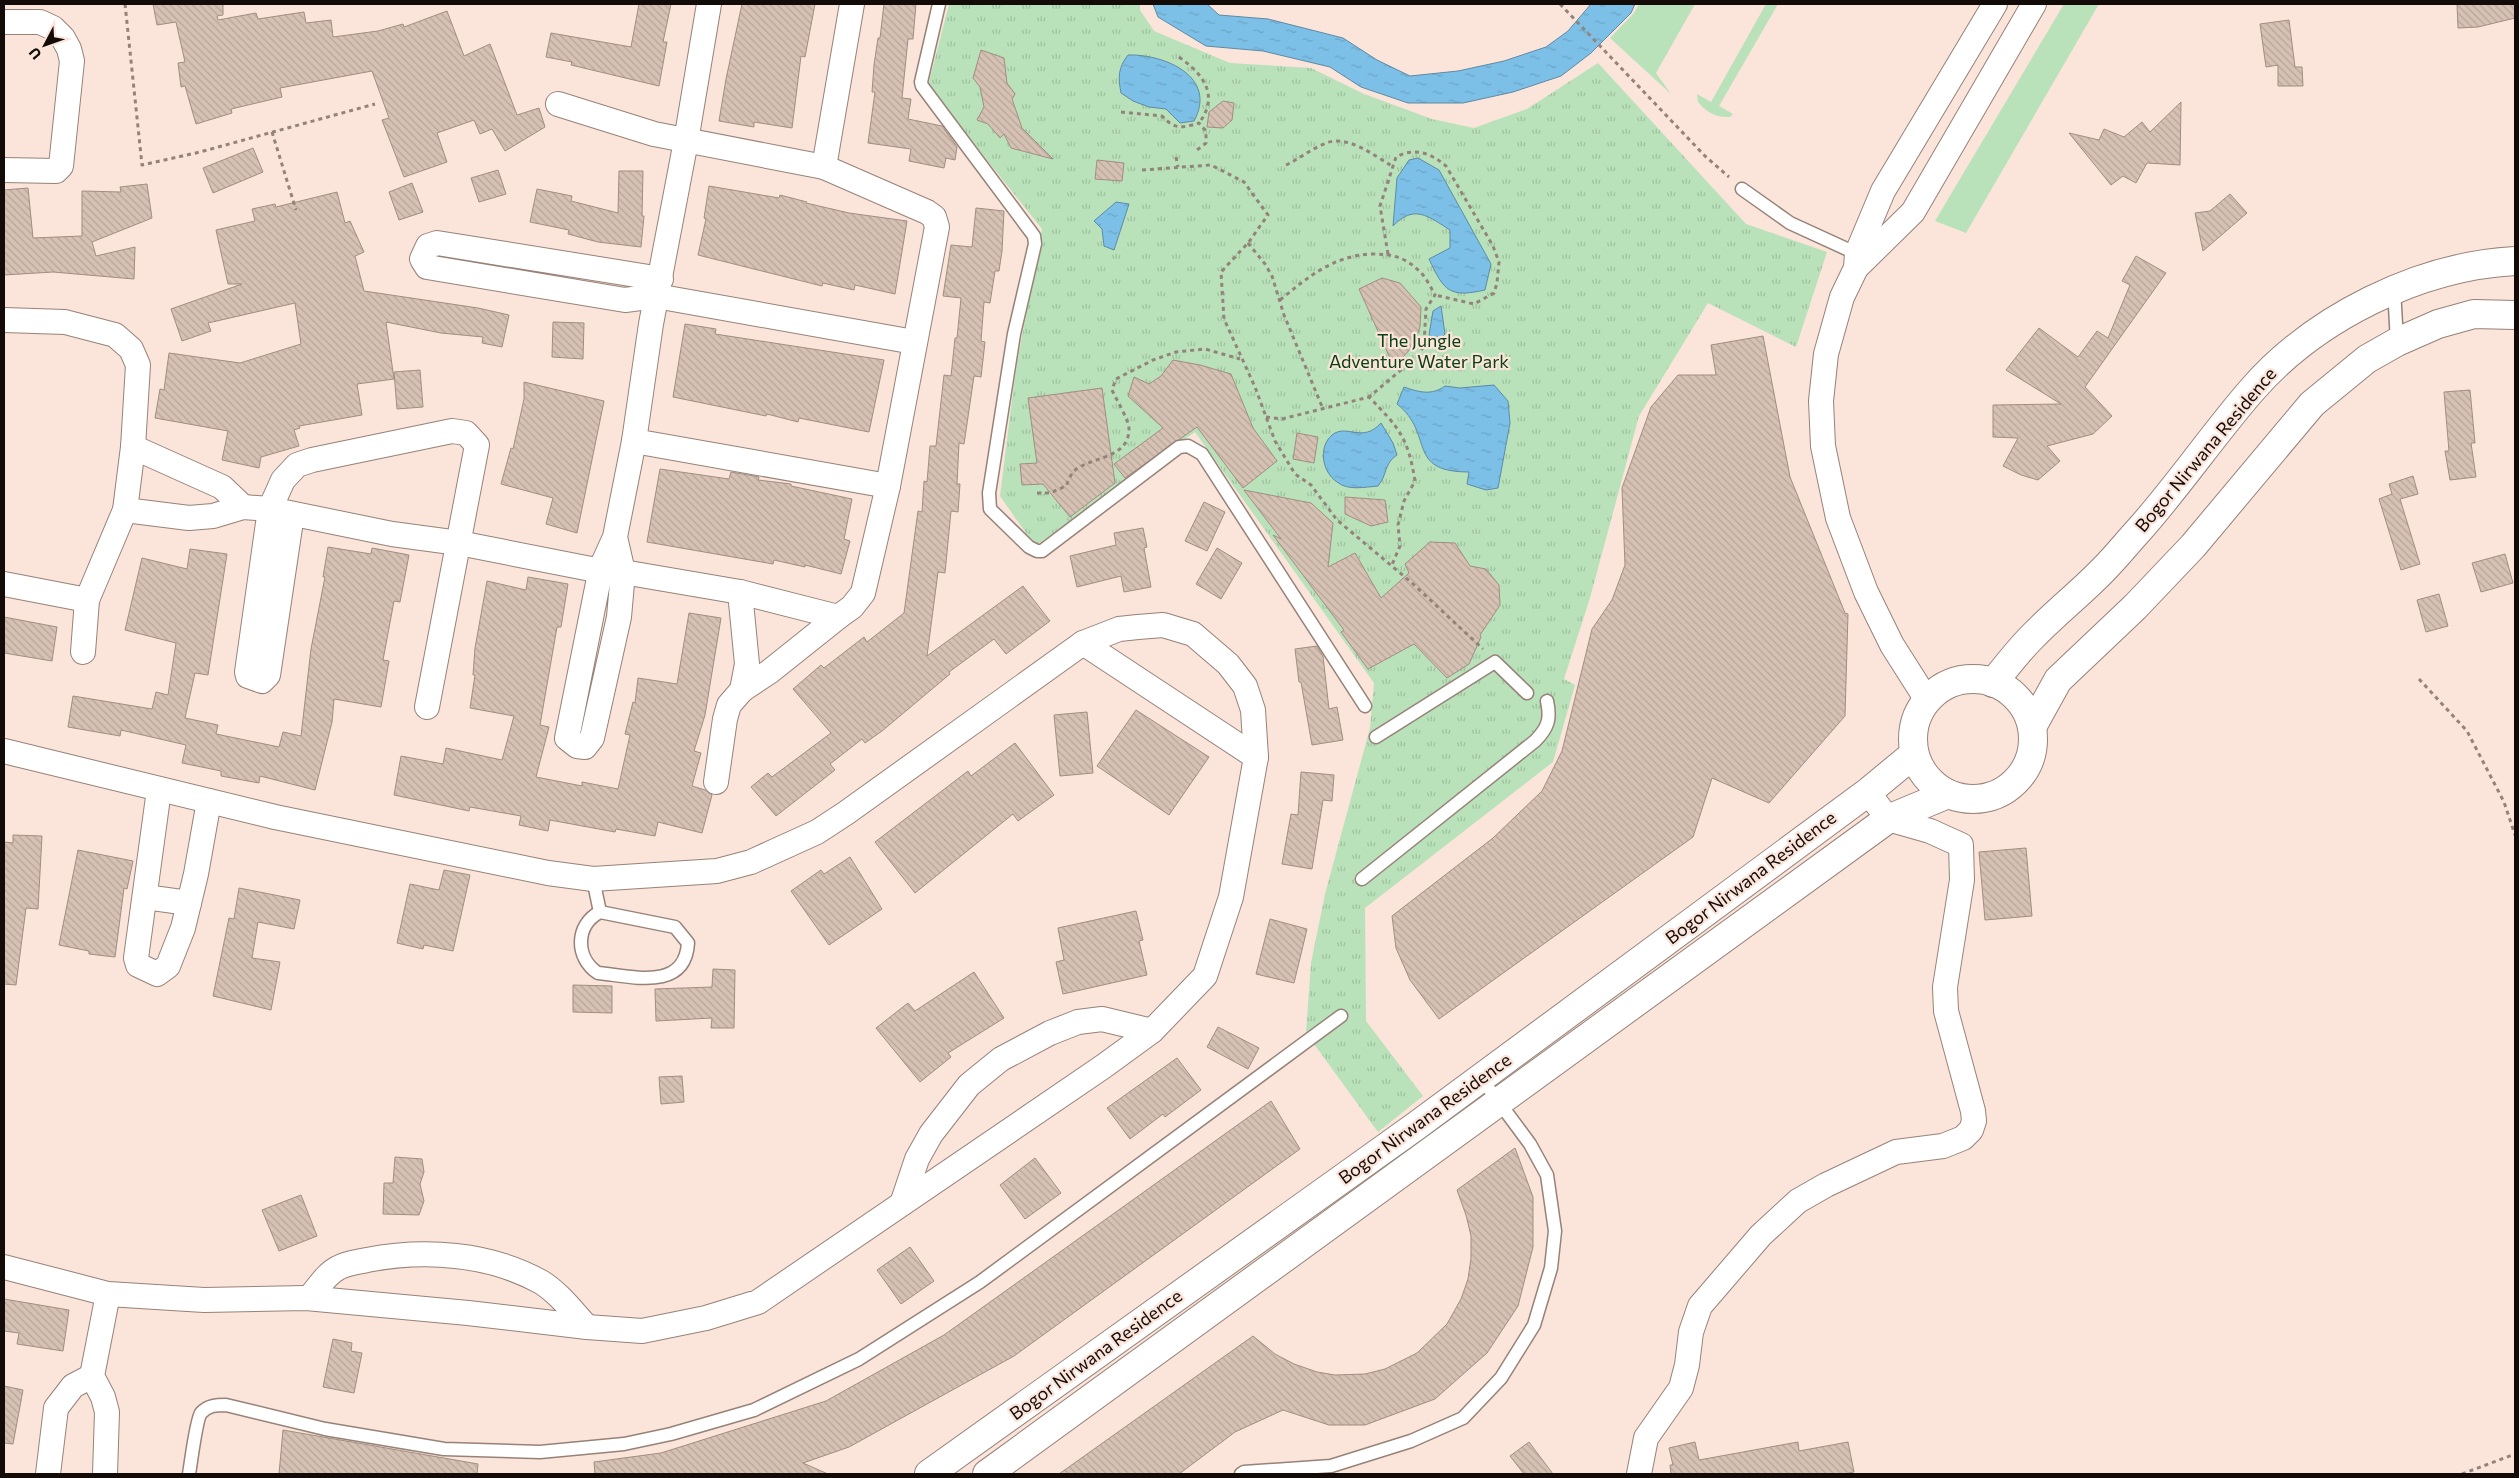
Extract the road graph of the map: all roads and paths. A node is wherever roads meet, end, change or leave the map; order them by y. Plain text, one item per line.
1 (125, 4) edge
2 (708, 4) edge
3 (852, 4) edge
4 (939, 4) edge
5 (1560, 4) edge
6 (1995, 4) edge
7 (2034, 4) edge
8 (4, 22) edge
9 (1179, 58) dead end
10 (376, 104) dead end
11 (558, 104) dead end
12 (1121, 112) dead end
13 (1199, 123) junction
14 (272, 132) junction
15 (686, 141) junction
16 (1197, 150) dead end
17 (1176, 157) dead end
18 (1286, 165) dead end
19 (1392, 166) junction
20 (824, 167) junction
21 (1178, 167) junction
22 (4, 170) edge
23 (1142, 170) dead end
24 (1742, 189) joint
25 (296, 210) dead end
26 (1248, 243) junction
27 (1388, 254) junction
28 (1860, 260) junction
29 (2515, 261) edge
30 (658, 287) junction
31 (2394, 288) junction
32 (1435, 294) junction
33 (1280, 300) junction
34 (2515, 314) edge
35 (4, 320) edge
36 (914, 342) junction
37 (2397, 342) junction
38 (1240, 359) junction
39 (1369, 397) junction
40 (1323, 409) junction
41 (1266, 417) junction
42 (634, 441) junction
43 (134, 447) junction
44 (888, 486) junction
45 (1037, 494) dead end
46 (243, 507) junction
47 (125, 510) junction
48 (281, 512) junction
49 (459, 543) junction
50 (1391, 567) junction
51 (612, 570) junction
52 (4, 584) edge
53 (740, 592) junction
54 (87, 600) junction
55 (838, 617) junction
56 (1083, 643) junction
57 (83, 652) dead end
58 (1495, 662) junction
59 (2419, 679) dead end
60 (1993, 683) junction
61 (742, 690) junction
62 (1527, 693) dead end
63 (1928, 700) junction
64 (1547, 701) dead end
65 (1365, 706) dead end
66 (427, 707) dead end
67 (2032, 727) junction
68 (1376, 738) dead end
69 (4, 751) edge
70 (1914, 754) junction
71 (1256, 758) junction
72 (716, 782) dead end
73 (158, 790) junction
74 (1868, 792) junction
75 (1948, 794) junction
76 (209, 801) junction
77 (1888, 819) junction
78 (2515, 835) edge
79 (593, 879) junction
80 (1362, 879) dead end
81 (145, 897) junction
82 (188, 903) junction
83 (600, 912) junction
84 (1341, 1016) dead end
85 (1152, 1031) junction
86 (1481, 1078) junction
87 (1499, 1102) junction
88 (1425, 1138) junction
89 (903, 1201) junction
90 (4, 1267) edge
91 (108, 1294) junction
92 (309, 1298) junction
93 (587, 1327) junction
94 (92, 1376) junction
95 (2515, 1454) edge
96 (48, 1474) edge
97 (105, 1474) edge
98 (189, 1474) edge
99 (929, 1474) edge
100 (987, 1474) edge
101 (1240, 1474) edge
102 (1639, 1474) edge
103 (2462, 1474) edge

1 - 14 path
2 - 15 street
3 - 20 street
4 - 65 lane
5 - 24 path
6 - 28 street
7 - 28 street
8 - 22 street
9 - 13 path
10 - 14 path
11 - 15 street
12 - 13 path
13 - 16 path
14 - 25 path
15 - 20 street
15 - 30 street
17 - 21 path
18 - 19 path
19 - 27 path
19 - 32 path
20 - 36 street
21 - 23 path
21 - 26 path
24 - 28 lane
26 - 33 path
26 - 38 path
27 - 32 path
27 - 33 path
28 - 63 street
29 - 31 street, Bogor Nirwana Residence
30 - 30 street
30 - 36 street
30 - 42 street
31 - 37 lane
31 - 60 street, Bogor Nirwana Residence
32 - 39 path
33 - 40 path
34 - 37 street
35 - 43 street
36 - 44 street
37 - 67 street
38 - 41 path
38 - 45 path
39 - 40 path
39 - 50 path
40 - 41 path
41 - 50 path
42 - 44 street
42 - 51 street
43 - 46 street
43 - 47 street
44 - 55 street
46 - 47 street
46 - 48 street
47 - 54 street
48 - 48 street
48 - 49 street
48 - 49 street
49 - 51 street
49 - 66 street
50 - 58 path
51 - 51 street
51 - 53 street
52 - 54 street
53 - 55 street
53 - 61 street
54 - 57 street
55 - 61 street
56 - 71 street
56 - 71 street
56 - 79 street
58 - 62 lane
58 - 68 lane
59 - 78 path
60 - 63 street
60 - 67 street
61 - 72 street
63 - 70 street
64 - 80 lane
67 - 75 street
69 - 73 street
70 - 74 street, Bogor Nirwana Residence
70 - 75 street
71 - 85 street
73 - 76 street
73 - 81 street
74 - 77 street
74 - 86 street, Bogor Nirwana Residence
75 - 77 street, Bogor Nirwana Residence
76 - 79 street
76 - 82 street
77 - 87 street, Bogor Nirwana Residence
77 - 102 street
79 - 83 lane
81 - 82 street
81 - 82 street
83 - 83 lane
84 - 98 lane
85 - 89 street
85 - 89 street
86 - 87 lane
86 - 88 street, Bogor Nirwana Residence
87 - 88 street, Bogor Nirwana Residence
87 - 101 lane
88 - 99 street, Bogor Nirwana Residence
88 - 100 street, Bogor Nirwana Residence
89 - 93 street
90 - 91 street
91 - 92 street
91 - 94 street
92 - 93 street
92 - 93 street
94 - 96 street
94 - 97 street
95 - 103 path

